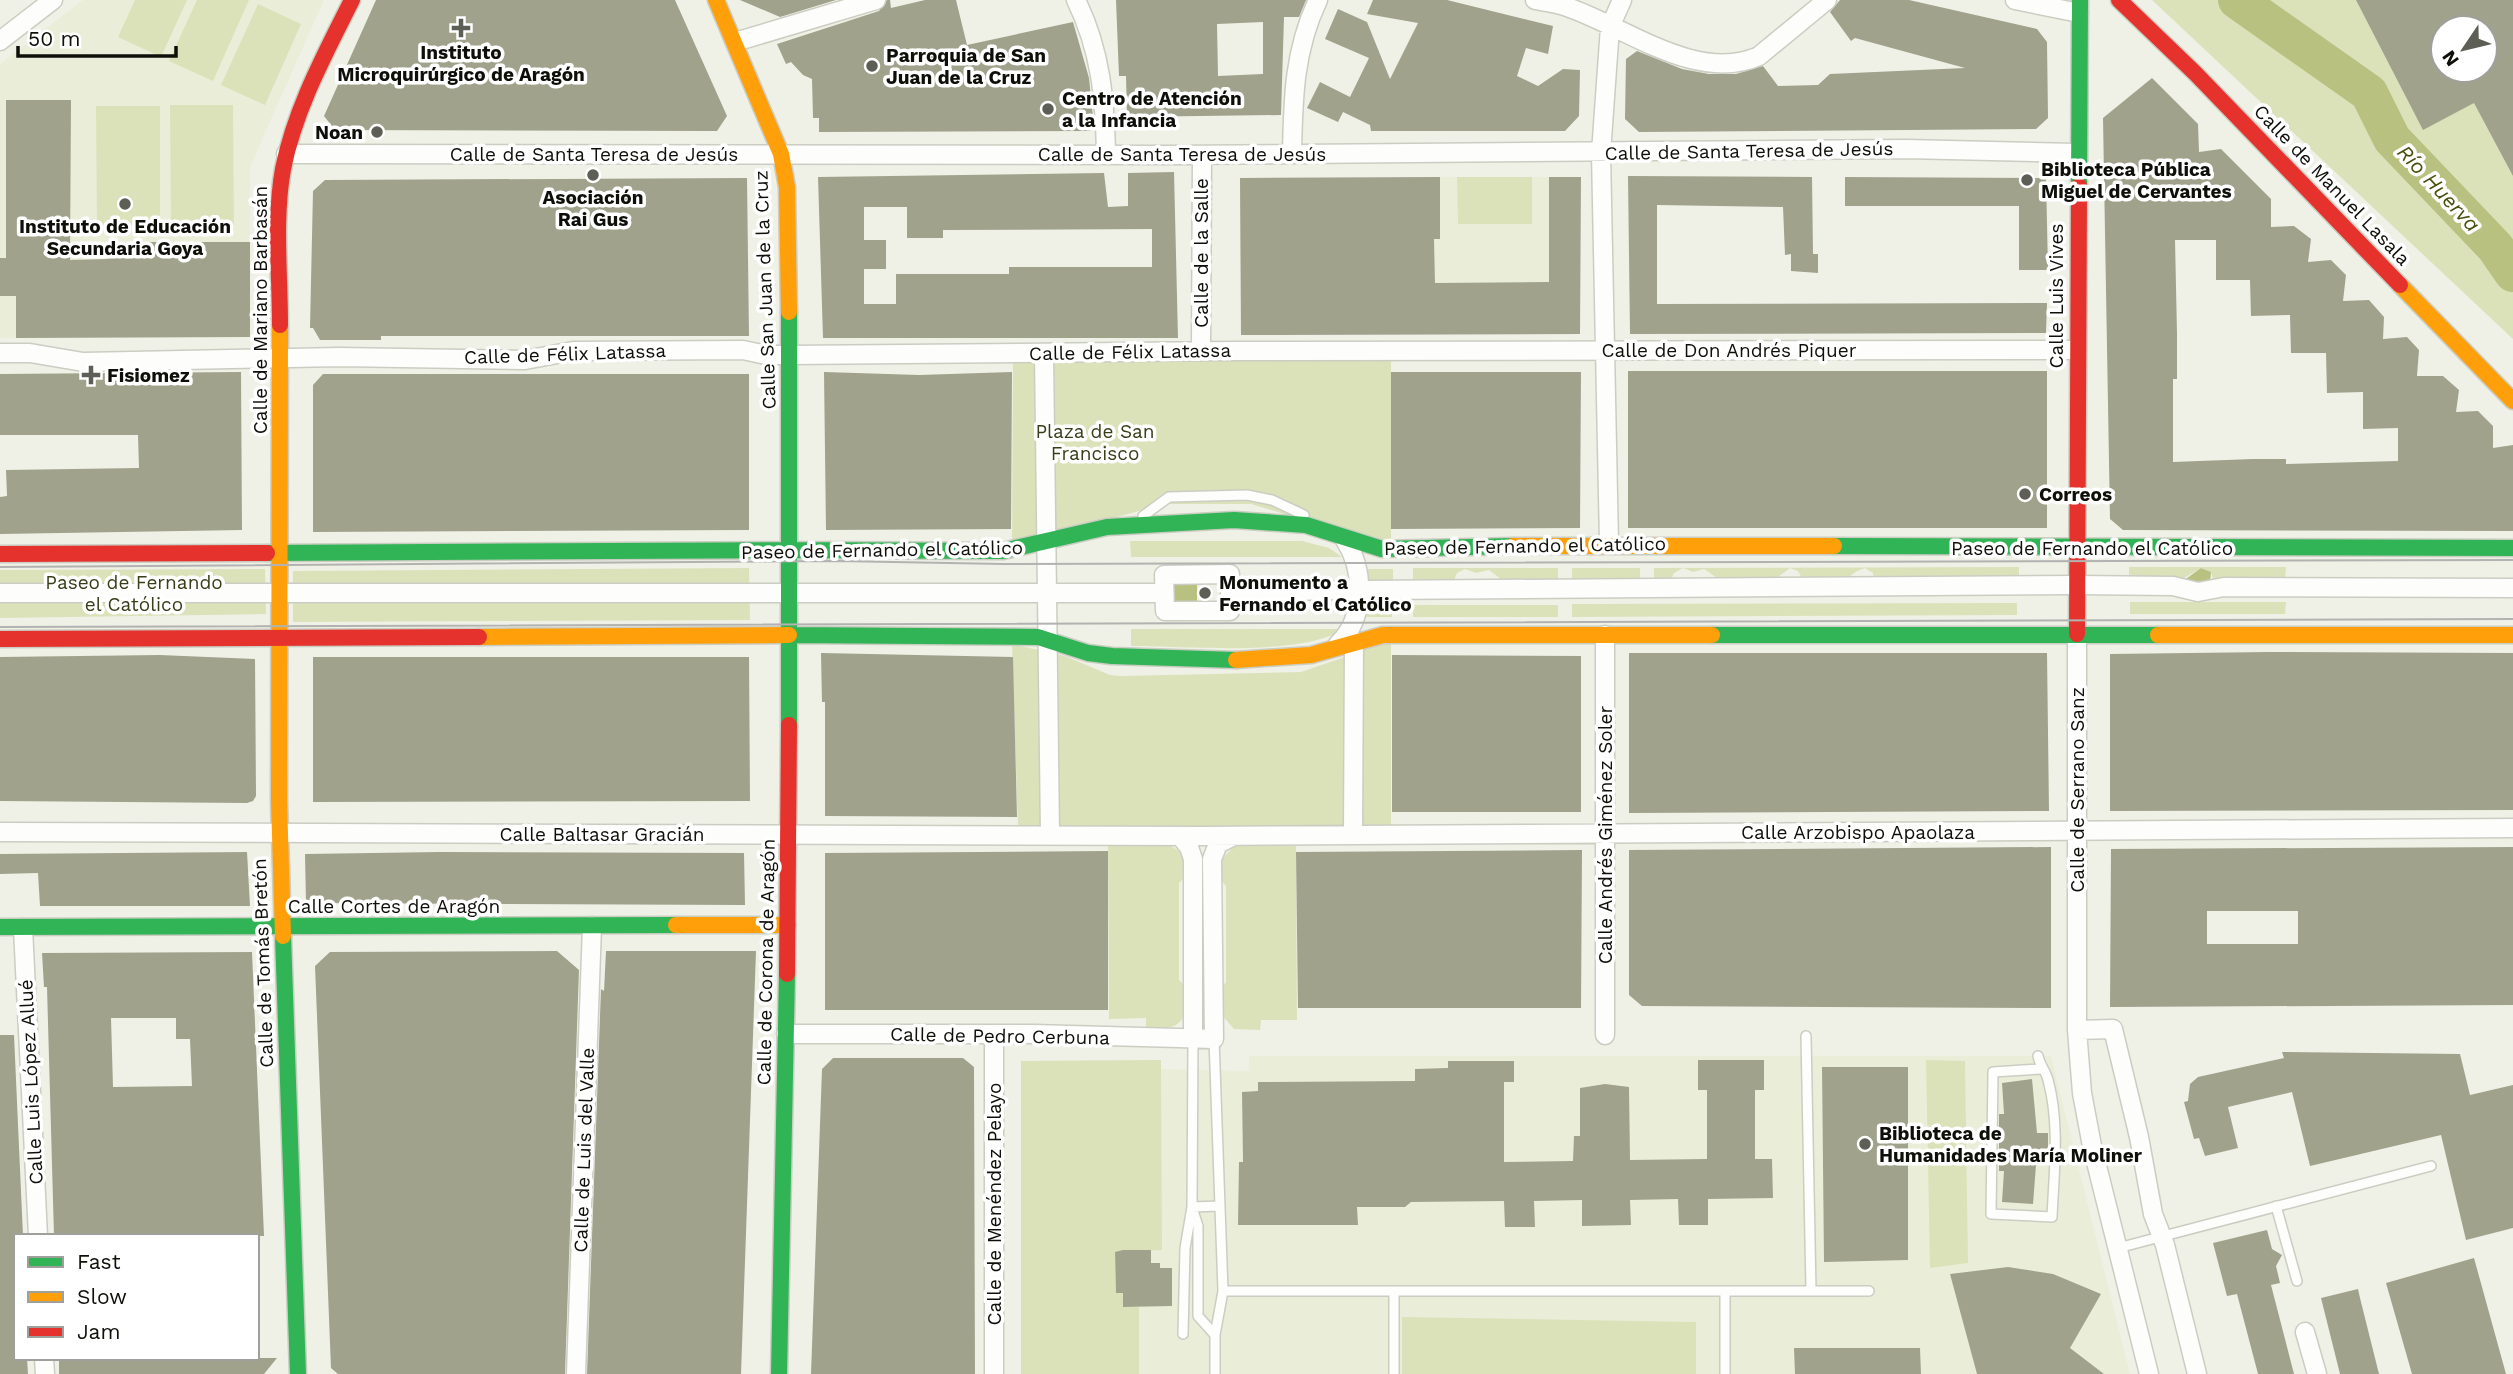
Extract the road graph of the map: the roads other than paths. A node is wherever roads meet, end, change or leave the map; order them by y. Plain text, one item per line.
1 (53, 0) edge
2 (352, 0) edge
3 (716, 0) edge
4 (876, 0) edge
5 (1076, 0) edge
6 (1318, 0) edge
7 (1535, 0) edge
8 (1622, 0) edge
9 (1827, 0) edge
10 (2015, 0) edge
11 (2119, 0) edge
12 (2080, 6) edge
13 (1610, 27) junction
14 (0, 41) edge
15 (735, 42) junction
16 (1293, 153) junction
17 (1601, 153) junction
18 (2077, 153) junction
19 (286, 154) junction
20 (781, 154) junction
21 (1106, 155) junction
22 (1202, 155) junction
23 (1605, 349) junction
24 (1381, 350) joint
25 (2077, 350) junction
26 (1201, 351) junction
27 (0, 353) edge
28 (1044, 354) junction
29 (790, 355) junction
30 (281, 358) junction
31 (2513, 401) edge
32 (1134, 525) junction
33 (1322, 529) junction
34 (1345, 540) junction
35 (1047, 543) junction
36 (1609, 544) junction
37 (2513, 548) edge
38 (2077, 549) junction
39 (790, 550) junction
40 (280, 551) junction
41 (0, 554) edge
42 (2077, 585) junction
43 (2513, 588) edge
44 (1345, 590) dead end
45 (1374, 590) dead end
46 (1047, 592) junction
47 (1230, 592) junction
48 (0, 593) edge
49 (280, 593) junction
50 (790, 593) junction
51 (1164, 593) junction
52 (2077, 634) junction
53 (789, 635) junction
54 (1605, 635) junction
55 (2513, 635) edge
56 (0, 639) edge
57 (280, 639) junction
58 (1047, 639) junction
59 (1354, 640) junction
60 (1332, 648) junction
61 (2513, 828) edge
62 (2077, 830) junction
63 (0, 832) edge
64 (280, 833) junction
65 (789, 834) junction
66 (1353, 834) junction
67 (1604, 834) junction
68 (1050, 835) junction
69 (1180, 836) junction
70 (1203, 836) joint
71 (1234, 836) junction
72 (788, 925) junction
73 (592, 926) junction
74 (0, 927) edge
75 (23, 928) junction
76 (282, 928) junction
77 (2077, 1030) junction
78 (786, 1034) junction
79 (994, 1034) junction
80 (1605, 1035) dead end
81 (1807, 1036) dead end
82 (1194, 1039) junction
83 (1214, 1039) junction
84 (2038, 1056) dead end
85 (2040, 1069) junction
86 (2431, 1166) dead end
87 (1220, 1206) junction
88 (2276, 1206) junction
89 (1192, 1207) junction
90 (38, 1234) edge
91 (2161, 1235) junction
92 (2118, 1248) junction
93 (2297, 1281) dead end
94 (1223, 1291) junction
95 (1811, 1291) junction
96 (1869, 1291) dead end
97 (1394, 1292) junction
98 (1725, 1292) junction
99 (2305, 1332) dead end
100 (1184, 1334) dead end
101 (1215, 1335) junction
102 (298, 1374) edge
103 (576, 1374) edge
104 (779, 1374) edge
105 (994, 1374) edge
106 (1215, 1374) edge
107 (1394, 1374) edge
108 (1725, 1374) edge
109 (2149, 1374) edge
110 (2197, 1374) edge
111 (2317, 1374) edge

1 - 14 street
2 - 19 main road, Calle de Mariano Barbasán
3 - 15 main road, Calle San Juan de la Cruz
4 - 15 street
5 - 21 street
6 - 16 street
7 - 13 street
8 - 13 street
9 - 13 street
10 - 12 street
11 - 31 main road, Calle de Manuel Lasala
12 - 18 main road, Calle Luis Vives
13 - 17 street
15 - 20 main road, Calle San Juan de la Cruz
16 - 17 street, Calle de Santa Teresa de Jesús
16 - 22 street, Calle de Santa Teresa de Jesús
17 - 18 street, Calle de Santa Teresa de Jesús
17 - 23 street
18 - 25 main road, Calle Luis Vives
19 - 20 street, Calle de Santa Teresa de Jesús
19 - 30 main road, Calle de Mariano Barbasán
20 - 21 street, Calle de Santa Teresa de Jesús
20 - 29 main road, Calle San Juan de la Cruz
21 - 22 street, Calle de Santa Teresa de Jesús
22 - 26 street, Calle de la Salle
23 - 24 street, Calle de Don Andrés Piquer
23 - 25 street, Calle de Don Andrés Piquer
23 - 36 street
24 - 26 street, Calle de Félix Latassa
25 - 38 main road, Calle Luis Vives
26 - 28 street, Calle de Félix Latassa
27 - 30 street, Calle de Félix Latassa
28 - 29 street, Calle de Félix Latassa
28 - 35 street
29 - 30 street, Calle de Félix Latassa
29 - 39 main road, Calle San Juan de la Cruz
30 - 40 main road, Calle de Mariano Barbasán
32 - 33 main road, Paseo de Fernando el Católico
32 - 33 lane
32 - 35 main road, Paseo de Fernando el Católico
33 - 34 main road, Paseo de Fernando el Católico
34 - 36 main road, Paseo de Fernando el Católico
34 - 60 street
35 - 39 main road, Paseo de Fernando el Católico
35 - 46 street
36 - 38 main road, Paseo de Fernando el Católico
37 - 38 main road, Paseo de Fernando el Católico
38 - 42 main road, Calle de Serrano Sanz
39 - 40 main road, Paseo de Fernando el Católico
39 - 50 main road, Calle de Corona de Aragón
40 - 41 main road, Paseo de Fernando el Católico
40 - 49 main road, Calle de Tomás Bretón
42 - 43 street, Paseo de Fernando el Católico
42 - 45 street, Paseo de Fernando el Católico
42 - 52 main road, Calle de Serrano Sanz
44 - 47 street
46 - 50 street, Paseo de Fernando el Católico
46 - 51 street
46 - 58 street
47 - 51 street
47 - 51 street
48 - 49 street, Paseo de Fernando el Católico
49 - 50 street, Paseo de Fernando el Católico
49 - 57 main road, Calle de Tomás Bretón
50 - 53 main road, Calle de Corona de Aragón
52 - 54 main road
52 - 55 main road
52 - 62 street, Calle de Serrano Sanz
53 - 57 main road
53 - 58 main road
53 - 65 main road, Calle de Corona de Aragón
54 - 59 main road
54 - 67 street, Calle Andrés Giménez Soler
56 - 57 main road
57 - 64 main road, Calle de Tomás Bretón
58 - 60 main road
58 - 68 street
59 - 60 main road
59 - 66 street
61 - 62 street, Calle Arzobispo Apaolaza
62 - 67 street, Calle Arzobispo Apaolaza
62 - 77 street, Calle de Serrano Sanz
63 - 64 street, Calle Baltasar Gracián
64 - 65 street, Calle Baltasar Gracián
64 - 76 main road, Calle de Tomás Bretón
65 - 68 street, Calle Baltasar Gracián
65 - 72 main road, Calle de Corona de Aragón
66 - 67 street, Calle Arzobispo Apaolaza
66 - 71 street, Calle Arzobispo Apaolaza
67 - 80 street, Calle Andrés Giménez Soler
68 - 69 street, Calle Baltasar Gracián
69 - 70 street, Calle Baltasar Gracián
69 - 82 street
70 - 71 street, Calle Arzobispo Apaolaza
71 - 83 street
72 - 73 main road, Calle Cortes de Aragón
72 - 78 main road, Calle de Corona de Aragón
73 - 76 main road, Calle Cortes de Aragón
73 - 103 street, Calle de Luis del Valle
74 - 75 main road, Calle Cortes de Aragón
75 - 76 main road, Calle Cortes de Aragón
75 - 90 street, Calle Luis López Allué
76 - 102 main road, Calle de Tomás Bretón
77 - 91 street
77 - 92 street, Calle de Serrano Sanz
78 - 79 street, Calle de Pedro Cerbuna
78 - 104 main road, Calle de Corona de Aragón
79 - 82 street, Calle de Pedro Cerbuna
79 - 105 street, Calle de Menéndez Pelayo
81 - 95 lane
82 - 83 street, Calle de Pedro Cerbuna
82 - 89 lane
83 - 87 lane
84 - 85 lane
85 - 85 lane
86 - 88 lane
87 - 89 lane
87 - 94 lane
88 - 91 lane
88 - 93 lane
89 - 100 lane
89 - 101 lane
91 - 92 lane
91 - 110 street
92 - 109 street, Calle de Serrano Sanz
94 - 97 lane
94 - 101 lane
95 - 96 lane
95 - 98 lane
97 - 98 lane
97 - 107 lane
98 - 108 lane
99 - 111 street
101 - 106 lane

